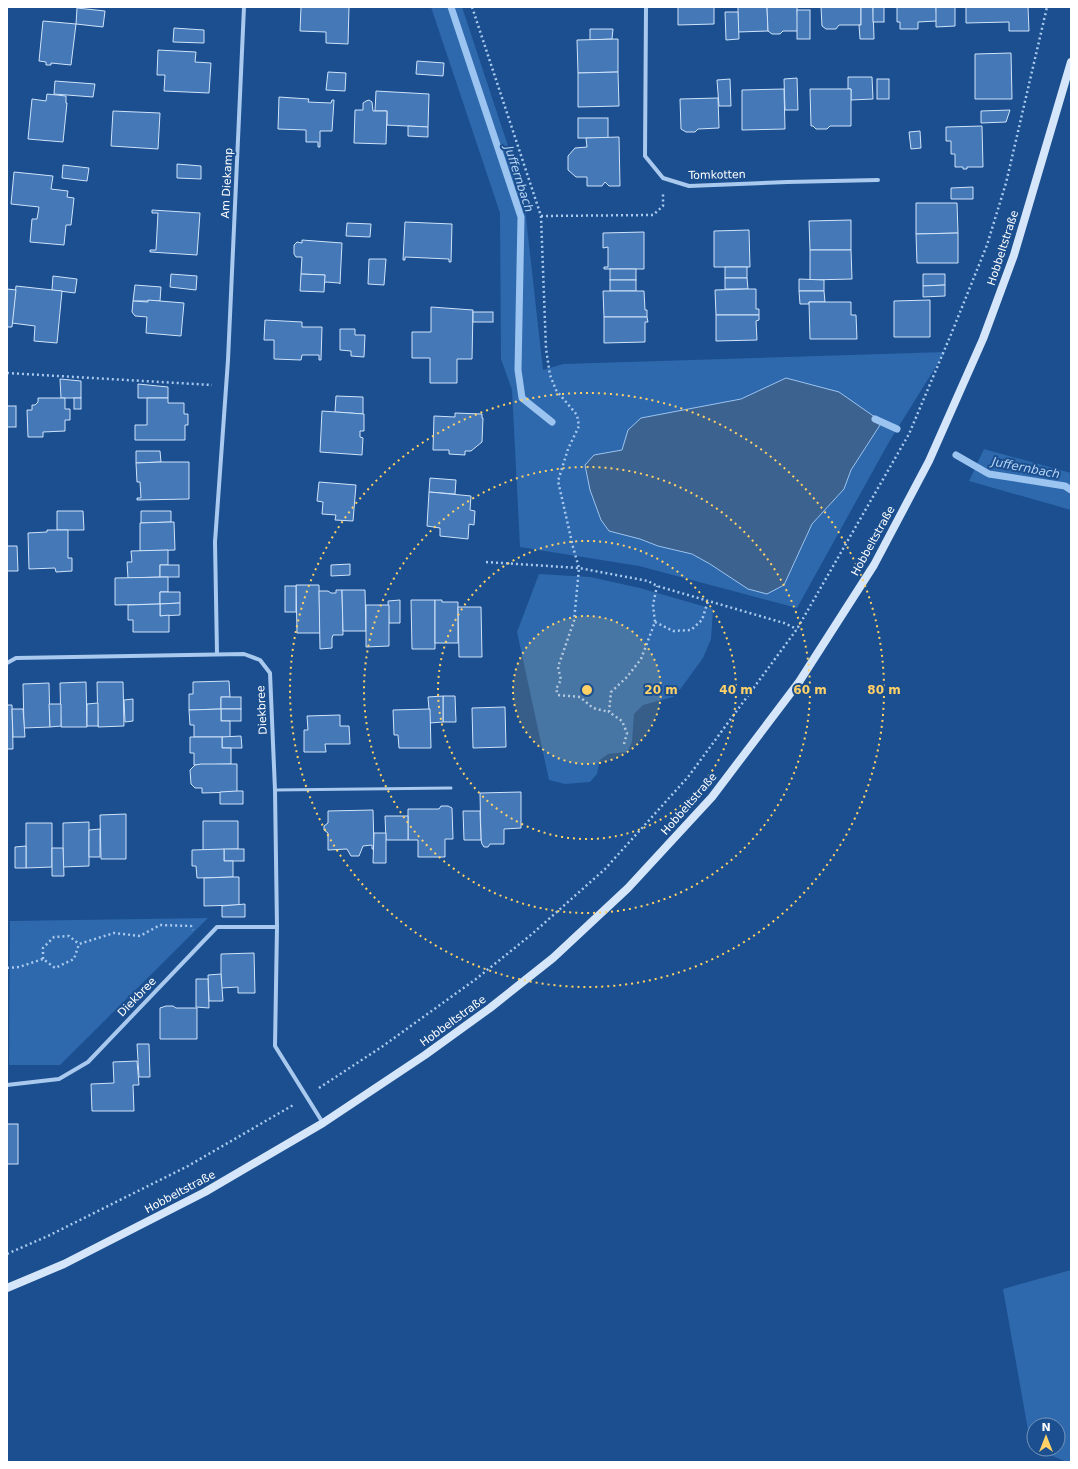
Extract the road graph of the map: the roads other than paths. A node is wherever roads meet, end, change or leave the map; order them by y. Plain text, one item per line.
1 (244, 7) edge
2 (646, 7) edge
3 (1071, 62) edge
4 (878, 180) dead end
5 (217, 654) junction
6 (7, 664) edge
7 (451, 788) dead end
8 (275, 790) junction
9 (277, 927) junction
10 (7, 1085) edge
11 (323, 1123) junction
12 (7, 1288) edge

1 - 5 street, Am Diekamp
2 - 4 street, Tomkotten
3 - 11 street, Hobbeltstraße
5 - 6 street, Diekbree
5 - 8 street, Diekbree
7 - 8 lane
8 - 9 street, Diekbree
9 - 10 street, Diekbree
9 - 11 street, Diekbree
11 - 12 street, Hobbeltstraße

